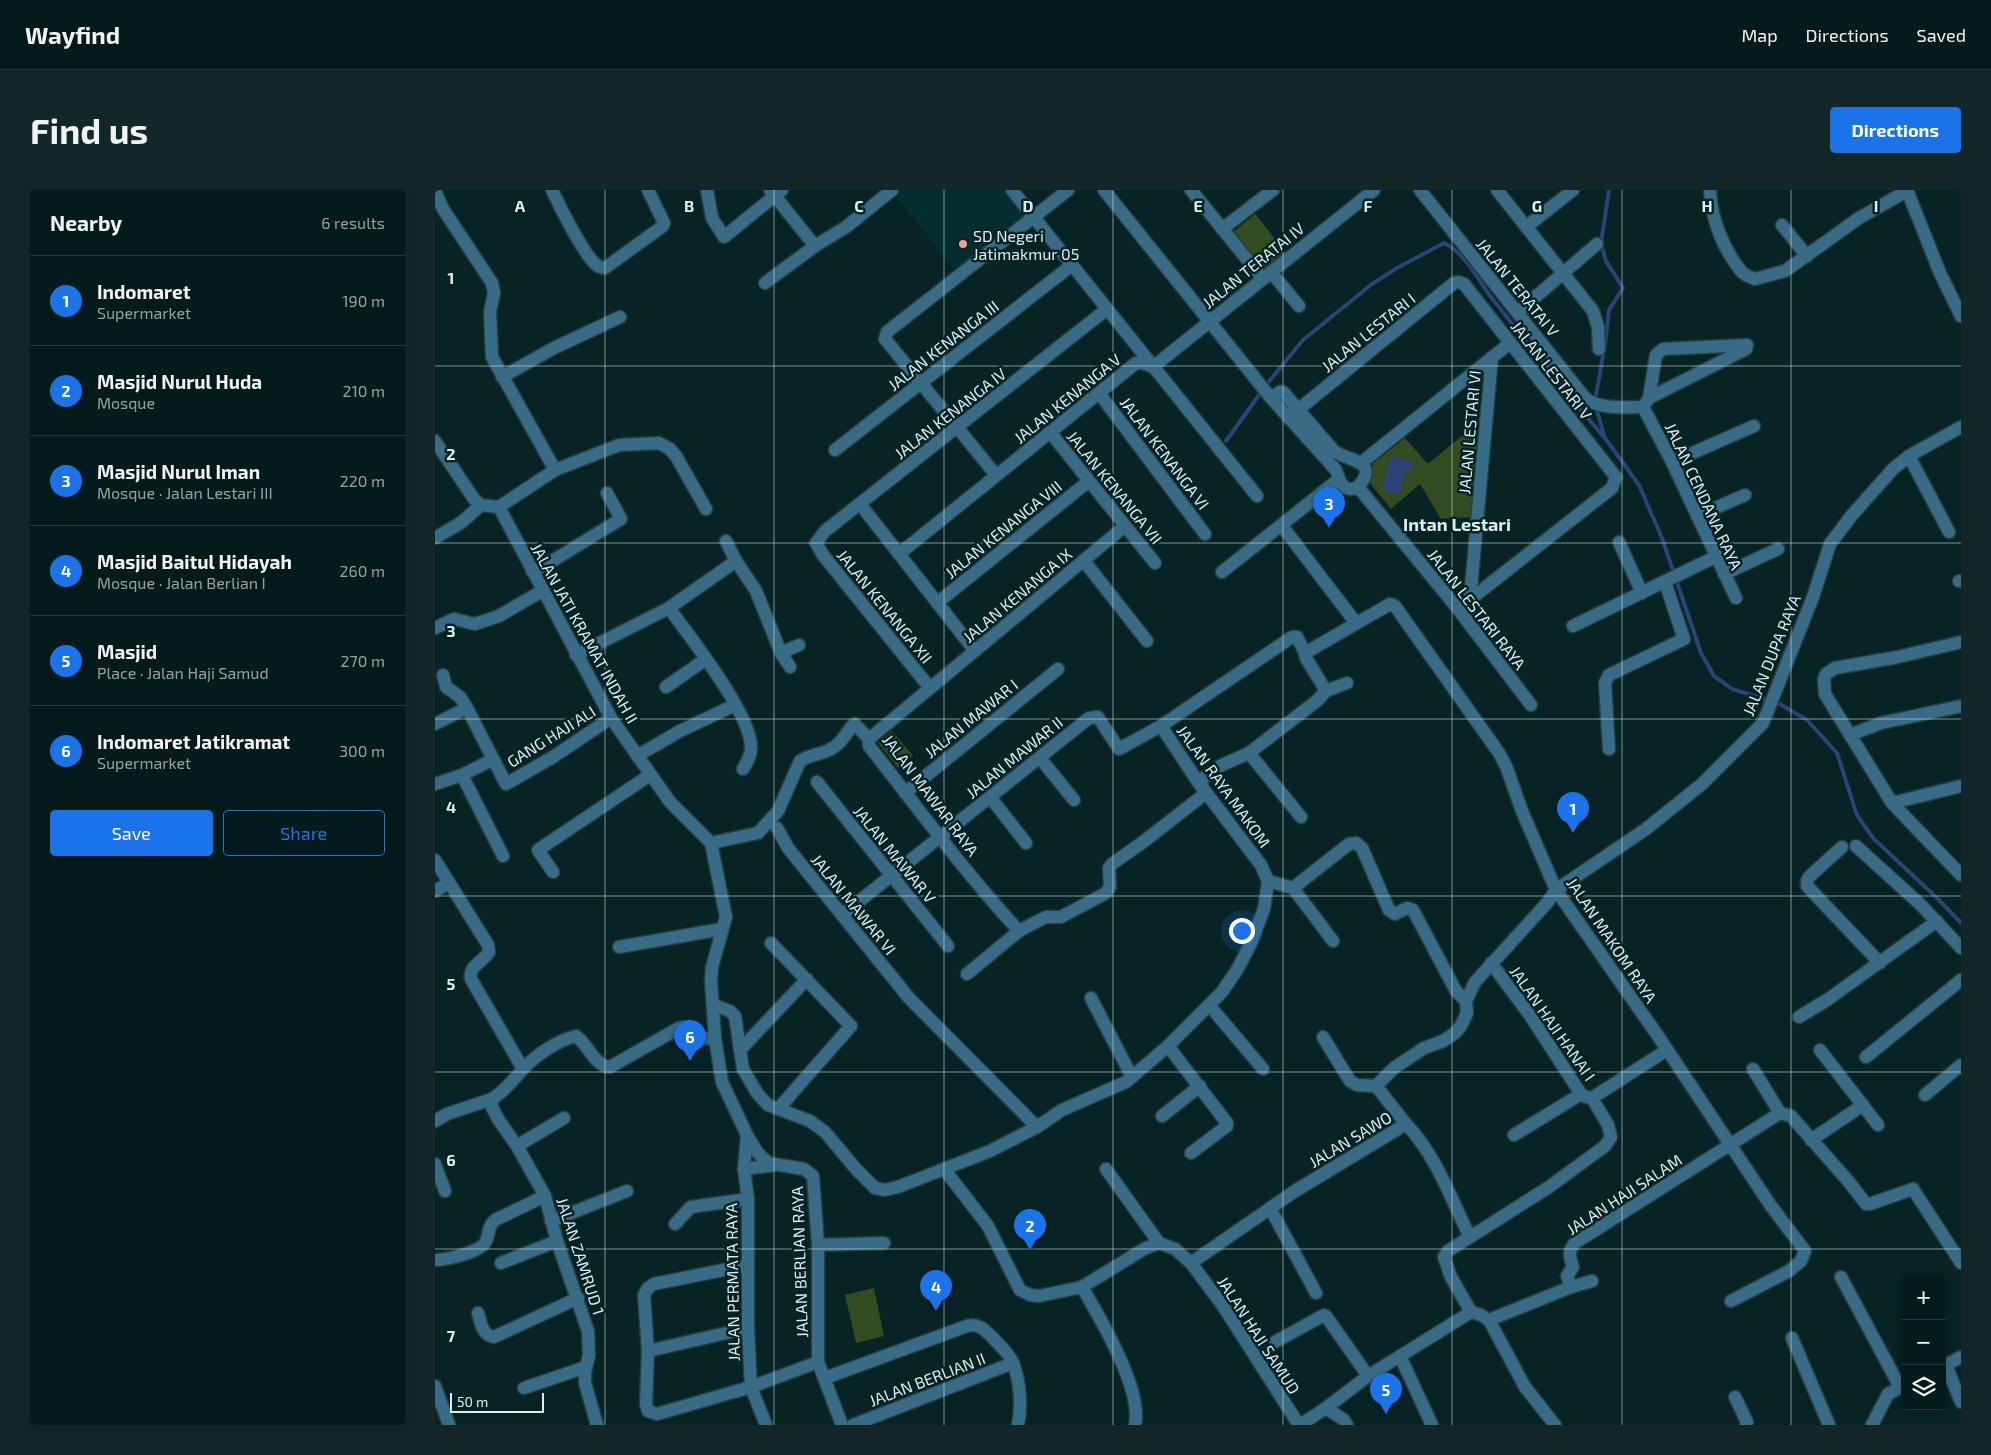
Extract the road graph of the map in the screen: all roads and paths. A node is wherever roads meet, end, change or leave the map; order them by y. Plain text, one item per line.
1 (551, 190) edge
2 (648, 190) edge
3 (707, 190) edge
4 (892, 190) edge
5 (1011, 190) edge
6 (1068, 190) edge
7 (1104, 190) edge
8 (1191, 190) edge
9 (1273, 190) edge
10 (1374, 190) edge
11 (1419, 190) edge
12 (1497, 190) edge
13 (1573, 190) edge
14 (1710, 190) edge
15 (435, 191) edge
16 (776, 192) edge
17 (1911, 192) edge
18 (1033, 217) junction
19 (1783, 225) dead end
20 (1526, 227) junction
21 (1222, 229) junction
22 (1597, 244) dead end
23 (815, 246) junction
24 (1807, 256) junction
25 (1072, 265) junction
26 (1562, 273) junction
27 (1267, 275) junction
28 (1458, 282) joint
29 (765, 283) dead end
30 (1299, 306) dead end
31 (1107, 309) junction
32 (1517, 312) junction
33 (1961, 316) edge
34 (620, 317) dead end
35 (1209, 322) junction
36 (1510, 343) junction
37 (1599, 348) dead end
38 (1492, 357) junction
39 (1153, 367) junction
40 (502, 377) junction
41 (921, 383) junction
42 (1099, 393) junction
43 (1646, 402) junction
44 (1293, 414) junction
45 (1755, 426) dead end
46 (1961, 427) edge
47 (958, 428) junction
48 (1050, 432) junction
49 (435, 441) edge
50 (835, 450) dead end
51 (1909, 456) junction
52 (1324, 459) junction
53 (1672, 462) junction
54 (1361, 463) junction
55 (555, 470) junction
56 (996, 475) junction
57 (1338, 480) junction
58 (1089, 481) junction
59 (1359, 486) junction
60 (1324, 491) junction
61 (607, 493) dead end
62 (1745, 495) dead end
63 (1257, 496) dead end
64 (860, 504) junction
65 (481, 505) junction
66 (499, 508) junction
67 (707, 509) dead end
68 (1697, 516) junction
69 (1125, 526) junction
70 (1282, 526) junction
71 (1949, 532) dead end
72 (1205, 534) dead end
73 (435, 538) edge
74 (726, 541) dead end
75 (1619, 542) dead end
76 (816, 543) joint
77 (1778, 549) dead end
78 (899, 554) junction
79 (1715, 557) junction
80 (736, 560) junction
81 (1084, 560) junction
82 (1155, 563) dead end
83 (532, 571) junction
84 (1222, 572) dead end
85 (1724, 574) junction
86 (1667, 581) junction
87 (542, 592) junction
88 (1642, 593) junction
89 (1735, 598) dead end
90 (1470, 599) junction
91 (937, 603) junction
92 (669, 608) junction
93 (1458, 609) junction
94 (1356, 623) junction
95 (1573, 626) dead end
96 (435, 628) edge
97 (1147, 640) dead end
98 (1961, 642) edge
99 (799, 645) dead end
100 (975, 651) junction
101 (781, 653) junction
102 (1305, 653) junction
103 (576, 656) junction
104 (705, 659) junction
105 (790, 668) dead end
106 (1058, 669) dead end
107 (443, 675) dead end
108 (1347, 683) dead end
109 (666, 687) dead end
110 (930, 688) junction
111 (1326, 691) junction
112 (735, 705) junction
113 (1531, 705) dead end
114 (1961, 706) edge
115 (467, 708) junction
116 (611, 718) junction
117 (435, 724) edge
118 (1161, 726) junction
119 (1850, 735) junction
120 (869, 738) junction
121 (1609, 750) dead end
122 (1249, 753) junction
123 (637, 756) junction
124 (1040, 758) junction
125 (492, 760) junction
126 (743, 769) dead end
127 (462, 775) junction
128 (650, 775) junction
129 (817, 782) dead end
130 (1198, 782) junction
131 (435, 784) edge
132 (1961, 786) edge
133 (905, 792) junction
134 (1206, 793) junction
135 (990, 798) junction
136 (1074, 800) dead end
137 (1892, 803) junction
138 (1301, 817) dead end
139 (777, 828) dead end
140 (941, 837) junction
141 (711, 843) junction
142 (1026, 843) dead end
143 (1856, 846) dead end
144 (1842, 847) dead end
145 (503, 856) dead end
146 (1961, 857) edge
147 (435, 860) edge
148 (1948, 861) junction
149 (553, 872) dead end
150 (1961, 874) edge
151 (892, 876) junction
152 (1269, 881) junction
153 (449, 883) junction
154 (1293, 888) junction
155 (1556, 890) junction
156 (435, 892) edge
157 (842, 915) junction
158 (1937, 921) junction
159 (722, 929) junction
160 (1019, 931) junction
161 (1333, 941) dead end
162 (771, 943) dead end
163 (948, 946) dead end
164 (619, 947) dead end
165 (1961, 948) edge
166 (1491, 963) junction
167 (1880, 964) junction
168 (967, 974) dead end
169 (807, 980) junction
170 (1961, 980) edge
171 (1091, 998) dead end
172 (1466, 1001) junction
173 (714, 1005) junction
174 (1209, 1005) junction
175 (1799, 1017) dead end
176 (1323, 1037) dead end
177 (715, 1038) junction
178 (1168, 1046) junction
179 (740, 1050) junction
180 (1667, 1050) junction
181 (1820, 1050) dead end
182 (1866, 1057) dead end
183 (1961, 1065) edge
184 (523, 1069) junction
185 (1263, 1069) dead end
186 (1753, 1069) dead end
187 (1132, 1077) junction
188 (1199, 1086) junction
189 (1376, 1086) junction
190 (1925, 1095) dead end
191 (1586, 1096) junction
192 (492, 1099) junction
193 (1863, 1105) junction
194 (778, 1109) junction
195 (1780, 1113) junction
196 (1162, 1116) dead end
197 (564, 1118) dead end
198 (435, 1121) edge
199 (1406, 1124) junction
200 (1878, 1125) dead end
201 (1037, 1127) junction
202 (747, 1135) junction
203 (1513, 1135) dead end
204 (1811, 1140) junction
205 (1731, 1144) junction
206 (517, 1146) junction
207 (1191, 1153) dead end
208 (435, 1164) edge
209 (778, 1164) junction
210 (744, 1169) junction
211 (944, 1169) junction
212 (1106, 1169) dead end
213 (445, 1191) dead end
214 (627, 1191) dead end
215 (545, 1196) junction
216 (747, 1199) junction
217 (1270, 1208) junction
218 (551, 1221) junction
219 (675, 1224) dead end
220 (1470, 1237) junction
221 (557, 1241) junction
222 (884, 1243) dead end
223 (1159, 1243) junction
224 (818, 1245) junction
225 (435, 1260) edge
226 (1191, 1263) junction
227 (1961, 1263) edge
228 (501, 1264) dead end
229 (748, 1265) junction
230 (1841, 1277) dead end
231 (1592, 1282) dead end
232 (1571, 1286) junction
233 (1081, 1287) junction
234 (1316, 1293) dead end
235 (578, 1298) junction
236 (1731, 1301) dead end
237 (1471, 1312) junction
238 (478, 1313) dead end
239 (1489, 1320) junction
240 (747, 1328) junction
241 (1792, 1338) dead end
242 (1275, 1342) dead end
243 (648, 1351) junction
244 (1400, 1356) junction
245 (1961, 1357) edge
246 (818, 1362) junction
247 (1013, 1363) junction
248 (1946, 1365) edge
249 (586, 1367) junction
250 (1946, 1370) edge
251 (1368, 1376) junction
252 (825, 1378) junction
253 (1901, 1384) edge
254 (435, 1386) edge
255 (751, 1387) junction
256 (1901, 1387) edge
257 (524, 1388) dead end
258 (1735, 1397) dead end
259 (1961, 1402) edge
260 (1327, 1408) junction
261 (1015, 1424) edge
262 (449, 1425) edge
263 (597, 1425) edge
264 (766, 1425) edge
265 (842, 1425) edge
266 (853, 1425) edge
267 (1135, 1425) edge
268 (1300, 1425) edge
269 (1347, 1425) edge
270 (1432, 1425) edge
271 (1555, 1425) edge
272 (1746, 1425) edge
273 (1829, 1425) edge
274 (1872, 1425) edge

1 - 2 street
3 - 16 street
4 - 23 street
5 - 18 street
6 - 18 street
7 - 35 street
8 - 21 street
9 - 21 street
10 - 27 street, JALAN TERATAI IV
11 - 32 street, JALAN TERATAI V
12 - 20 street
13 - 20 street
14 - 24 street
15 - 40 street
16 - 23 street
17 - 24 street
17 - 33 street
18 - 25 street
18 - 41 street
19 - 24 street
20 - 26 street
21 - 27 street
22 - 26 street
23 - 29 street
25 - 31 street
25 - 41 street, JALAN KENANGA III
26 - 32 street
26 - 37 street
27 - 30 street
27 - 35 street, JALAN TERATAI IV
28 - 36 street, JALAN LESTARI V
28 - 44 street, JALAN LESTARI I
31 - 39 street
31 - 47 street, JALAN KENANGA IV
32 - 43 street, JALAN TERATAI V
34 - 40 street
35 - 39 street, JALAN TERATAI IV
35 - 44 street
36 - 38 street
36 - 90 street, JALAN LESTARI V
38 - 54 street
38 - 90 street, JALAN LESTARI VI
39 - 42 street, JALAN KENANGA V
39 - 63 street
40 - 55 street
41 - 47 street
41 - 50 street, JALAN KENANGA III
42 - 48 street, JALAN KENANGA V
42 - 72 street, JALAN KENANGA VI
43 - 43 street
43 - 53 street, JALAN CENDANA RAYA
44 - 52 street
44 - 54 street
45 - 53 street
46 - 51 street, JALAN DUPA RAYA
47 - 56 street
47 - 64 street, JALAN KENANGA IV
48 - 56 street, JALAN KENANGA V
48 - 58 street, JALAN KENANGA VII
49 - 65 street
51 - 71 street
51 - 155 street, JALAN DUPA RAYA
52 - 57 street
52 - 60 street
53 - 68 street, JALAN CENDANA RAYA
54 - 59 street
55 - 66 street
55 - 67 street
56 - 78 street, JALAN KENANGA V
57 - 59 street
57 - 60 street
58 - 69 street, JALAN KENANGA VII
58 - 91 street, JALAN KENANGA VIII
59 - 93 street, JALAN LESTARI RAYA
60 - 70 street
61 - 83 street
62 - 68 street
64 - 76 street, JALAN KENANGA IV
64 - 78 street
65 - 66 street
65 - 73 street
66 - 83 street, JALAN JATI KRAMAT INDAH II
68 - 79 street, JALAN CENDANA RAYA
69 - 81 street, JALAN KENANGA IX
69 - 82 street, JALAN KENANGA VII
70 - 84 street
70 - 94 street
74 - 80 street
75 - 88 street
76 - 110 street, JALAN KENANGA XII
77 - 85 street
78 - 91 street
79 - 85 street, JALAN CENDANA RAYA
79 - 86 street
80 - 92 street
80 - 101 street
81 - 97 street
81 - 100 street, JALAN KENANGA IX
83 - 87 street, JALAN JATI KRAMAT INDAH II
85 - 89 street, JALAN CENDANA RAYA
86 - 88 street
86 - 121 street
87 - 96 street
87 - 103 street, JALAN JATI KRAMAT INDAH II
88 - 95 street
90 - 93 street
91 - 100 street
92 - 103 street
92 - 104 street
93 - 113 street, JALAN LESTARI RAYA
94 - 102 street
94 - 155 street, JALAN MAKOM RAYA
98 - 119 street
99 - 101 street
100 - 110 street, JALAN KENANGA IX
101 - 105 street
102 - 111 street
102 - 118 street
103 - 116 street, JALAN JATI KRAMAT INDAH II
104 - 109 street
104 - 112 street
106 - 133 street, JALAN MAWAR I
107 - 115 street
108 - 111 street
110 - 120 street, JALAN MAWAR RAYA
111 - 122 street
112 - 123 street
112 - 126 street
114 - 119 street
115 - 117 street
115 - 125 street
116 - 123 street, JALAN JATI KRAMAT INDAH II
116 - 125 street, GANG HAJI ALI
118 - 124 street, JALAN MAWAR II
118 - 130 street, JALAN RAYA MAKOM
119 - 137 street
120 - 133 street, JALAN MAWAR RAYA
120 - 141 street
122 - 130 street
122 - 138 street
123 - 128 street, JALAN JATI KRAMAT INDAH II
124 - 135 street, JALAN MAWAR II
124 - 136 street
125 - 127 street
127 - 131 street
127 - 145 street
128 - 141 street, JALAN JATI KRAMAT INDAH II
128 - 149 street
129 - 151 street, JALAN MAWAR V
130 - 134 street, JALAN RAYA MAKOM
132 - 137 street
133 - 140 street, JALAN MAWAR RAYA
134 - 152 street, JALAN RAYA MAKOM
134 - 160 street
135 - 140 street, JALAN MAWAR II
135 - 142 street
137 - 148 street
139 - 157 street, JALAN MAWAR VI
140 - 151 street, JALAN MAWAR II
140 - 160 street, JALAN MAWAR RAYA
141 - 159 street
143 - 158 street
144 - 167 street
146 - 148 street
147 - 153 street
148 - 150 street
151 - 157 street, JALAN MAWAR II
151 - 163 street, JALAN MAWAR V
152 - 154 street
152 - 174 street
153 - 156 street
153 - 184 street
154 - 161 street
154 - 172 street
155 - 166 street, JALAN SAWO
155 - 180 street, JALAN MAKOM RAYA
157 - 201 street, JALAN MAWAR VI
158 - 165 street
158 - 167 street
159 - 164 street
159 - 173 street
160 - 168 street
162 - 169 street
166 - 172 street, JALAN SAWO
166 - 191 street, JALAN HAJI HANAI I
167 - 175 street
169 - 179 street
169 - 194 street
170 - 182 street
171 - 187 street
172 - 189 street, JALAN SAWO
173 - 177 street
173 - 179 street
174 - 178 street
174 - 185 street
176 - 189 street
177 - 184 street
177 - 202 street
178 - 187 street
178 - 188 street
179 - 194 street
180 - 191 street
180 - 205 street, JALAN MAKOM RAYA
181 - 193 street
183 - 190 street
184 - 192 street
186 - 195 street
187 - 201 street
188 - 196 street
188 - 207 street
189 - 199 street, JALAN SAWO
191 - 203 street
191 - 220 street, JALAN HAJI HANAI I
192 - 198 street
192 - 206 street, JALAN ZAMRUD 1
193 - 200 street
193 - 204 street
194 - 211 street
195 - 204 street
195 - 205 street, JALAN HAJI SALAM
197 - 206 street
199 - 217 street, JALAN SAWO
199 - 220 street
201 - 211 street
202 - 209 street, JALAN BERLIAN RAYA
202 - 210 street, JALAN PERMATA RAYA
204 - 227 street
205 - 232 street, JALAN HAJI SALAM
205 - 236 street, JALAN MAKOM RAYA
206 - 215 street, JALAN ZAMRUD 1
208 - 213 street
209 - 210 street
209 - 224 street, JALAN BERLIAN RAYA
210 - 216 street, JALAN PERMATA RAYA
211 - 233 street
212 - 223 street
214 - 218 street
215 - 218 street, JALAN ZAMRUD 1
215 - 225 street
216 - 219 street
216 - 229 street, JALAN PERMATA RAYA
217 - 226 street, JALAN SAWO
217 - 234 street
218 - 221 street, JALAN ZAMRUD 1
220 - 237 street, JALAN HAJI HANAI I
221 - 228 street
221 - 235 street, JALAN ZAMRUD 1
222 - 224 street
223 - 226 street, JALAN HAJI SAMUD
223 - 233 street
224 - 246 street, JALAN BERLIAN RAYA
226 - 268 street, JALAN HAJI SAMUD
229 - 240 street, JALAN PERMATA RAYA
229 - 243 street
230 - 253 street
231 - 232 street
232 - 239 street
233 - 267 street
235 - 238 street
235 - 249 street, JALAN ZAMRUD 1
237 - 239 street
237 - 244 street
239 - 271 street
240 - 243 street
240 - 255 street, JALAN PERMATA RAYA
241 - 273 street
242 - 251 street
243 - 255 street
244 - 251 street
244 - 270 street
245 - 248 street
246 - 252 street, JALAN BERLIAN RAYA
246 - 255 street
247 - 252 street
247 - 261 street
247 - 266 street, JALAN BERLIAN II
249 - 257 street
249 - 263 street, JALAN ZAMRUD 1
250 - 259 street
251 - 260 street
252 - 265 street, JALAN BERLIAN RAYA
254 - 262 street
255 - 264 street, JALAN PERMATA RAYA
256 - 274 street
258 - 272 street
260 - 268 street
260 - 269 street

